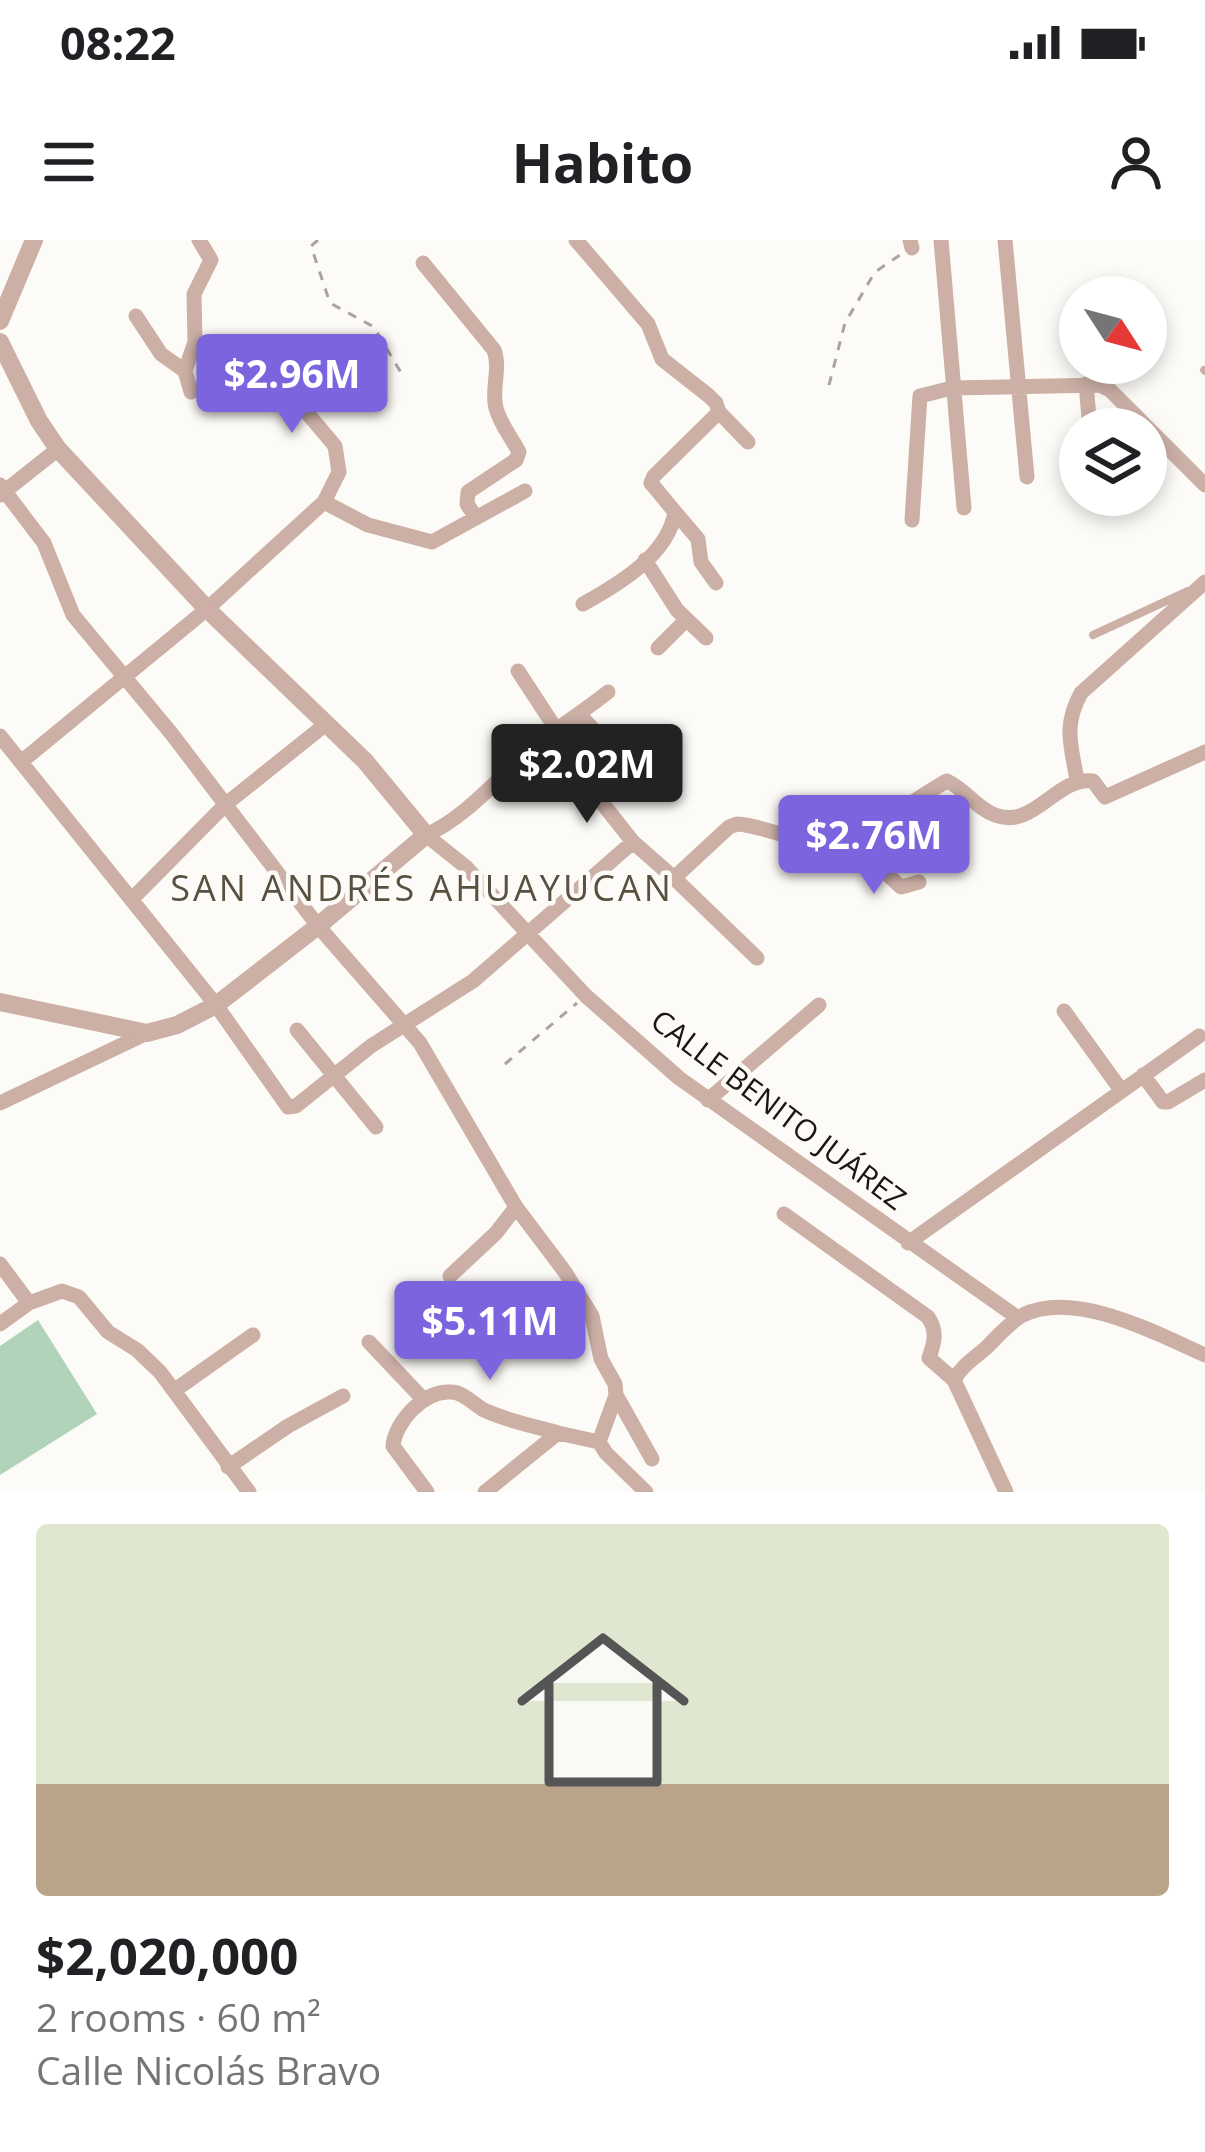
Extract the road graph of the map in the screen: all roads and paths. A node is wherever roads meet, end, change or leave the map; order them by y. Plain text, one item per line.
1 (34, 240) edge
2 (199, 240) edge
3 (318, 240) edge
4 (576, 240) edge
5 (941, 240) edge
6 (1006, 240) edge
7 (911, 244) edge
8 (423, 263) dead end
9 (136, 316) dead end
10 (0, 321) edge
11 (0, 342) edge
12 (185, 371) junction
13 (403, 376) dead end
14 (290, 381) dead end
15 (1086, 384) junction
16 (829, 385) dead end
17 (1019, 386) junction
18 (952, 388) junction
19 (191, 392) dead end
20 (1088, 408) edge
21 (719, 412) junction
22 (748, 442) dead end
23 (58, 449) junction
24 (1027, 477) dead end
25 (1205, 485) edge
26 (2, 490) edge
27 (525, 490) dead end
28 (324, 502) junction
29 (964, 508) dead end
30 (675, 512) junction
31 (476, 516) junction
32 (912, 520) dead end
33 (645, 560) junction
34 (716, 583) dead end
35 (1203, 584) edge
36 (584, 604) dead end
37 (207, 609) junction
38 (686, 620) junction
39 (1093, 635) dead end
40 (706, 638) dead end
41 (658, 648) dead end
42 (518, 671) dead end
43 (124, 676) junction
44 (608, 692) dead end
45 (580, 715) junction
46 (326, 724) junction
47 (556, 729) junction
48 (0, 736) edge
49 (608, 747) junction
50 (1205, 752) edge
51 (623, 761) dead end
52 (21, 762) junction
53 (587, 767) joint
54 (568, 775) junction
55 (550, 780) dead end
56 (1077, 780) junction
57 (831, 796) dead end
58 (226, 804) junction
59 (860, 832) junction
60 (426, 835) junction
61 (842, 839) junction
62 (633, 842) junction
63 (674, 878) junction
64 (919, 882) dead end
65 (132, 899) junction
66 (318, 926) junction
67 (529, 934) junction
68 (757, 958) dead end
69 (586, 996) junction
70 (0, 1002) edge
71 (216, 1005) junction
72 (819, 1005) dead end
73 (1064, 1011) dead end
74 (406, 1026) junction
75 (297, 1030) dead end
76 (147, 1033) junction
77 (1199, 1036) dead end
78 (505, 1064) dead end
79 (1143, 1075) junction
80 (334, 1077) junction
81 (1205, 1080) edge
82 (1121, 1090) junction
83 (708, 1100) junction
84 (0, 1103) edge
85 (376, 1127) dead end
86 (516, 1207) junction
87 (784, 1214) dead end
88 (908, 1243) junction
89 (0, 1264) edge
90 (450, 1276) dead end
91 (29, 1303) junction
92 (1018, 1318) junction
93 (0, 1324) edge
94 (253, 1335) dead end
95 (369, 1342) dead end
96 (1205, 1355) edge
97 (954, 1380) junction
98 (176, 1390) junction
99 (616, 1395) junction
100 (343, 1396) dead end
101 (423, 1400) junction
102 (558, 1433) junction
103 (599, 1442) junction
104 (652, 1459) dead end
105 (228, 1467) junction
106 (249, 1492) edge
107 (427, 1492) edge
108 (484, 1492) edge
109 (646, 1492) edge
110 (1006, 1492) edge

1 - 10 street
2 - 12 street
3 - 13 path
4 - 21 street
5 - 18 street
6 - 17 street
7 - 16 path
8 - 31 street
9 - 12 street
11 - 23 street, CALLE BENITO JUÁREZ
12 - 19 street
14 - 28 street
15 - 17 street
15 - 20 street
15 - 25 street
17 - 18 street
17 - 24 street
18 - 29 street
18 - 32 street
21 - 22 street
21 - 30 street
23 - 26 street
23 - 37 street, CALLE BENITO JUÁREZ
26 - 43 street
27 - 31 street
28 - 31 street
28 - 37 street
30 - 33 street
30 - 34 street
33 - 36 street
33 - 38 street
35 - 39 lane
35 - 56 street
37 - 43 street
37 - 46 street, CALLE BENITO JUÁREZ
38 - 40 street
38 - 41 street
42 - 47 street
43 - 52 street
43 - 58 street
44 - 45 street
45 - 47 street
45 - 49 street
46 - 58 street
46 - 60 street, CALLE BENITO JUÁREZ
47 - 60 street
48 - 52 street
49 - 51 street
49 - 53 street
50 - 56 street
52 - 65 street
53 - 54 street
54 - 55 street
54 - 62 street
56 - 59 street
57 - 59 path
58 - 65 street
58 - 66 street
59 - 61 street
60 - 66 street
60 - 67 street, CALLE BENITO JUÁREZ
61 - 63 street
61 - 64 street
62 - 63 street
62 - 67 street
63 - 68 street
65 - 71 street
66 - 71 street
66 - 74 street
67 - 69 street, CALLE BENITO JUÁREZ
67 - 74 street
69 - 78 path
69 - 83 street, CALLE BENITO JUÁREZ
70 - 76 street
71 - 76 street
71 - 80 street
72 - 83 street
73 - 82 street
74 - 80 street
74 - 86 street
75 - 80 street
76 - 84 street
77 - 79 street
79 - 81 street
79 - 82 street
80 - 85 street
82 - 88 street
83 - 88 street, CALLE BENITO JUÁREZ
86 - 90 street
86 - 99 street
87 - 97 street
88 - 92 street, CALLE BENITO JUÁREZ
89 - 91 street
91 - 93 street
91 - 98 street
92 - 96 street
92 - 97 street
94 - 98 street
95 - 101 street
97 - 110 street
98 - 105 street
99 - 103 street
99 - 104 street
100 - 105 street
101 - 102 street
101 - 107 street
102 - 103 street
102 - 108 street
103 - 109 street
105 - 106 street

